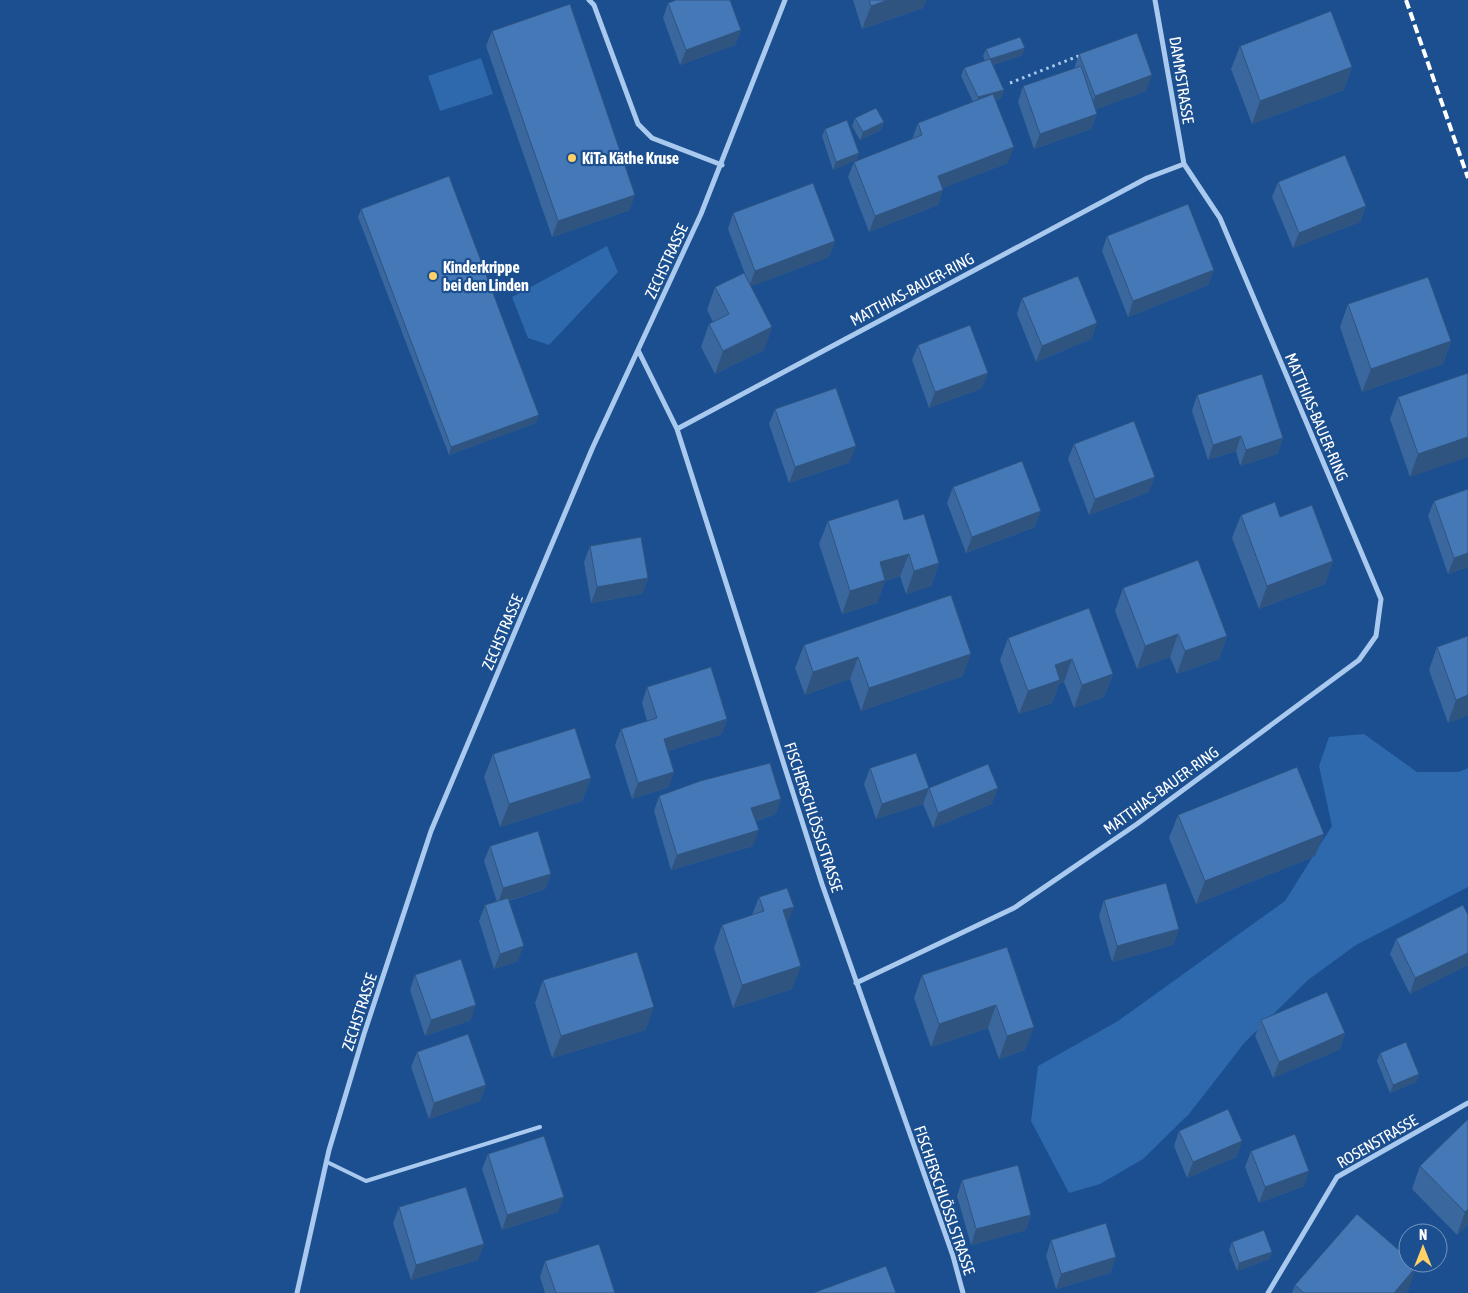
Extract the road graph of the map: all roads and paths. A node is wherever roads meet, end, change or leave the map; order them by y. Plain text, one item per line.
1 (589, 0) edge
2 (785, 0) edge
3 (1155, 0) edge
4 (1090, 52) edge
5 (1010, 83) dead end
6 (1184, 164) junction
7 (722, 165) junction
8 (638, 350) junction
9 (677, 429) junction
10 (856, 983) junction
11 (1468, 1103) edge
12 (540, 1127) dead end
13 (327, 1162) junction
14 (297, 1293) edge
15 (962, 1293) edge
16 (1268, 1293) edge

1 - 7 street
2 - 7 street, ZECHSTRASSE
3 - 6 street, DAMMSTRASSE
4 - 5 path
6 - 9 street, MATTHIAS-BAUER-RING
6 - 10 street, MATTHIAS-BAUER-RING
7 - 8 street, ZECHSTRASSE
8 - 9 street, FISCHERSCHLÖSSLSTRASSE
8 - 13 street, ZECHSTRASSE
9 - 10 street, FISCHERSCHLÖSSLSTRASSE
10 - 15 street, FISCHERSCHLÖSSLSTRASSE
11 - 16 street, ROSENSTRASSE
12 - 13 lane
13 - 14 street, ZECHSTRASSE

